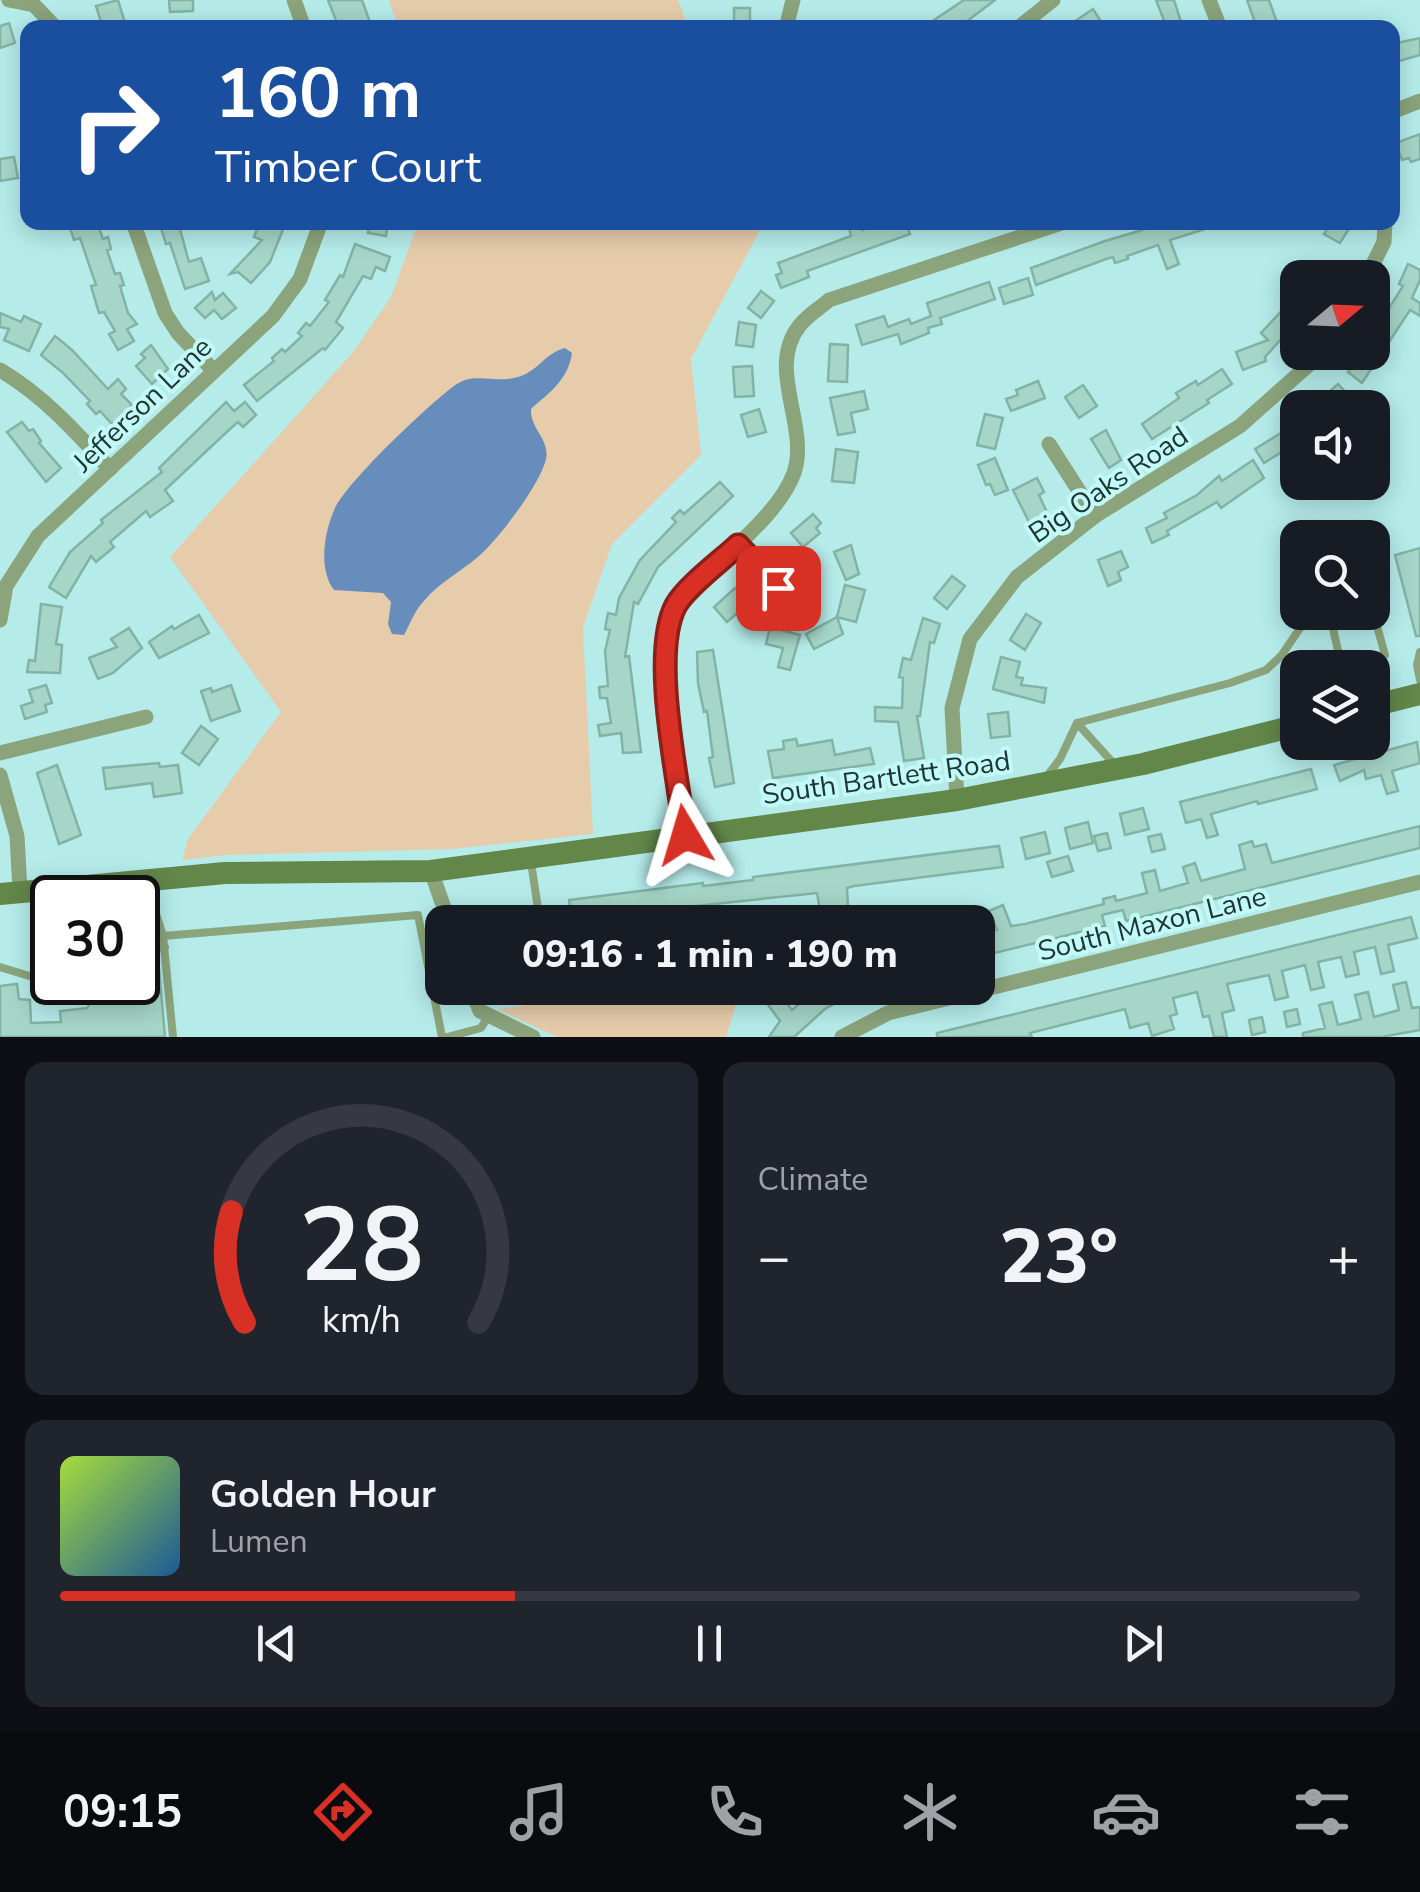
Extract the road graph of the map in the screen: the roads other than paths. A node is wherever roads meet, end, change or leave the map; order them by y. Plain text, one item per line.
1 (10, 0) edge
2 (1054, 0) edge
3 (48, 20) edge
4 (1028, 20) edge
5 (135, 230) edge
6 (319, 230) edge
7 (1041, 230) edge
8 (1385, 230) edge
9 (1375, 260) edge
10 (0, 370) edge
11 (213, 370) junction
12 (1303, 370) edge
13 (1049, 444) dead end
14 (110, 470) junction
15 (1095, 516) junction
16 (738, 545) junction
17 (3, 586) edge
18 (796, 594) dead end
19 (0, 620) edge
20 (1299, 630) edge
21 (1420, 652) edge
22 (1420, 680) edge
23 (1420, 694) edge
24 (1390, 701) edge
25 (146, 717) dead end
26 (1078, 722) junction
27 (1280, 729) edge
28 (0, 753) edge
29 (1120, 768) junction
30 (0, 775) edge
31 (1042, 784) junction
32 (957, 800) junction
33 (685, 835) junction
34 (530, 857) junction
35 (430, 871) junction
36 (160, 879) edge
37 (1420, 882) edge
38 (10, 893) edge
39 (442, 905) edge
40 (537, 905) edge
41 (160, 926) edge
42 (163, 936) junction
43 (160, 947) edge
44 (164, 947) junction
45 (0, 967) edge
46 (30, 976) edge
47 (478, 1005) edge
48 (489, 1016) junction
49 (477, 1034) edge
50 (173, 1037) edge
51 (444, 1037) edge
52 (533, 1037) edge
53 (842, 1037) edge

1 - 3 street
2 - 4 street
5 - 11 street
6 - 11 street, Jefferson Lane
7 - 16 street
8 - 9 street
10 - 14 street
11 - 14 street, Jefferson Lane
12 - 15 street, Big Oaks Road
13 - 15 street
14 - 17 street, Jefferson Lane
15 - 32 street, Big Oaks Road
16 - 18 street
16 - 33 street
17 - 19 street, Jefferson Lane
20 - 26 lane
21 - 22 lane
23 - 24 main road
25 - 28 street
26 - 29 lane
26 - 31 lane
27 - 29 main road, South Bartlett Road
29 - 31 main road, South Bartlett Road
30 - 38 street
31 - 32 main road, South Bartlett Road
32 - 33 main road, South Bartlett Road
33 - 34 main road, South Bartlett Road
34 - 35 main road, South Bartlett Road
34 - 40 lane
35 - 36 main road, South Bartlett Road
35 - 39 street
37 - 53 street, South Maxon Lane
41 - 42 lane
42 - 44 lane
42 - 51 lane
43 - 44 lane
44 - 50 lane
45 - 46 lane
47 - 48 street
48 - 49 lane
48 - 52 street
49 - 51 lane

